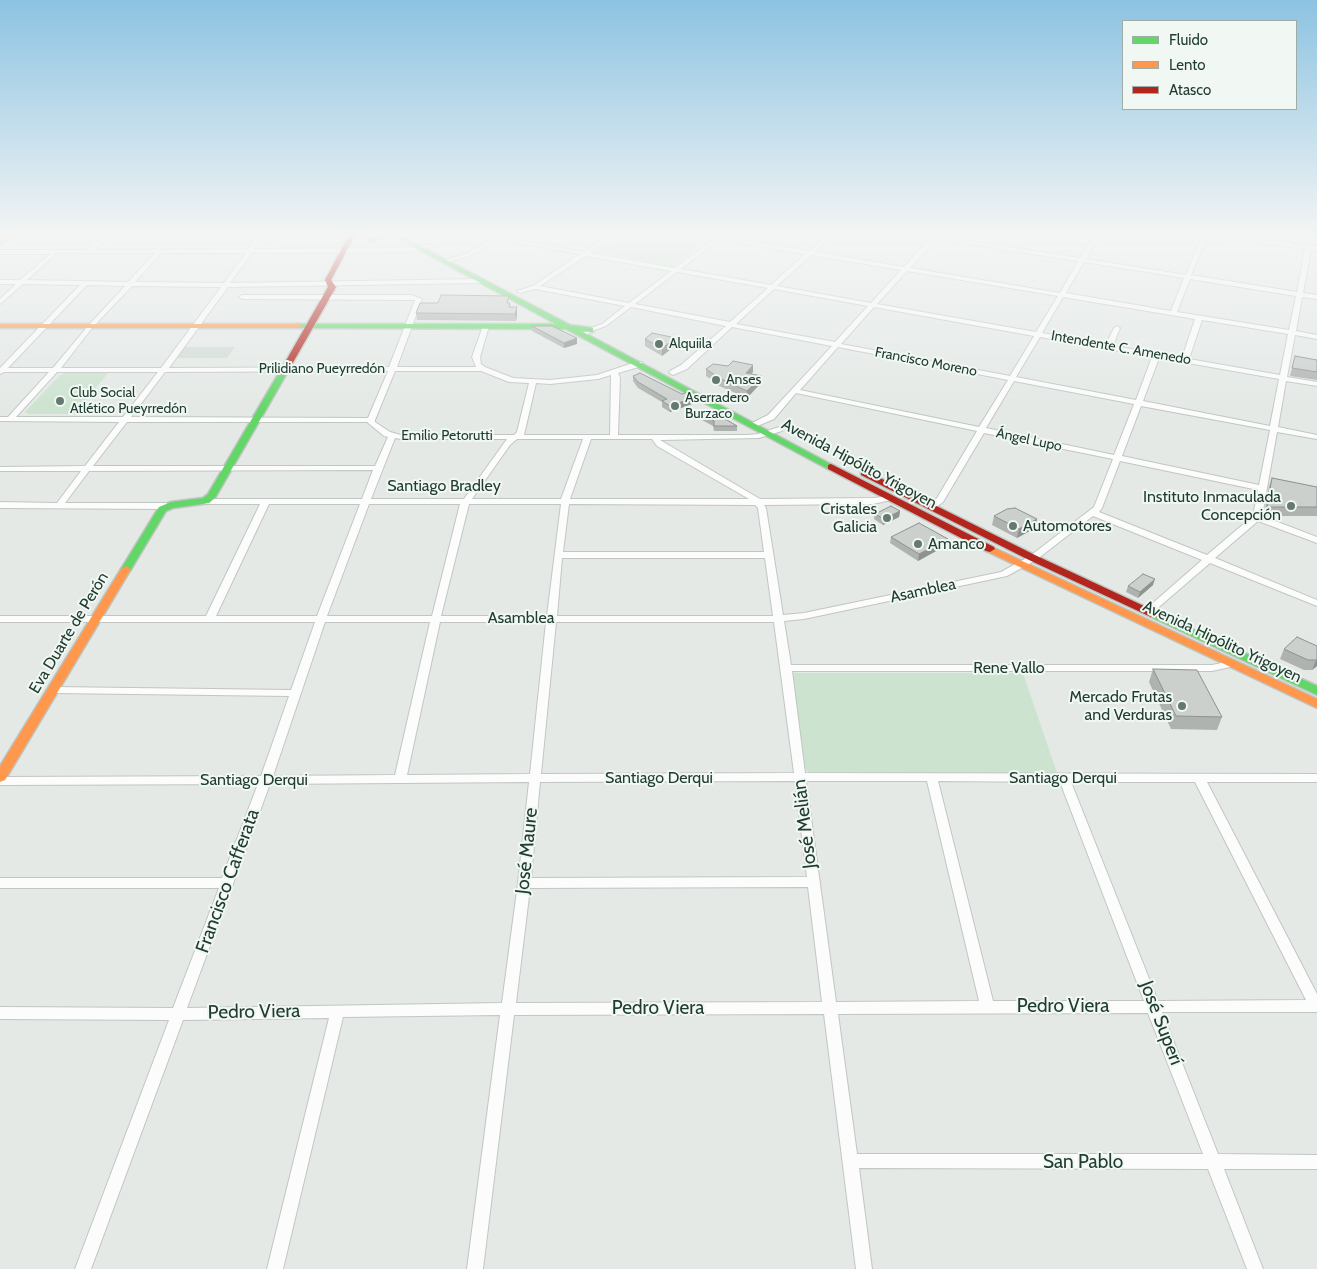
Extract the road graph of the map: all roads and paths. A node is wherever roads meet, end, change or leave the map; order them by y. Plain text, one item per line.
1 (74, 294) edge
2 (121, 294) edge
3 (219, 294) edge
4 (328, 294) edge
5 (506, 294) edge
6 (525, 294) edge
7 (571, 294) edge
8 (645, 294) edge
9 (763, 294) edge
10 (818, 294) edge
11 (881, 294) edge
12 (1062, 294) edge
13 (1063, 294) edge
14 (1181, 294) edge
15 (1300, 294) edge
16 (1301, 294) edge
17 (326, 297) junction
18 (1317, 297) edge
19 (242, 298) dead end
20 (872, 304) junction
21 (630, 306) junction
22 (1173, 313) junction
23 (1199, 318) junction
24 (730, 325) junction
25 (0, 326) edge
26 (43, 326) junction
27 (90, 326) junction
28 (197, 326) junction
29 (309, 326) junction
30 (410, 326) junction
31 (486, 326) junction
32 (567, 326) junction
33 (1117, 328) dead end
34 (587, 332) junction
35 (1293, 333) junction
36 (1039, 334) junction
37 (1317, 337) edge
38 (836, 345) junction
39 (1109, 346) junction
40 (1157, 354) junction
41 (1185, 360) junction
42 (639, 364) junction
43 (56, 369) junction
44 (164, 369) junction
45 (284, 369) junction
46 (392, 369) junction
47 (482, 369) junction
48 (1, 370) edge
49 (614, 373) junction
50 (672, 373) junction
51 (1012, 378) junction
52 (1284, 378) junction
53 (533, 382) junction
54 (1317, 384) edge
55 (795, 391) junction
56 (1139, 403) junction
57 (0, 419) edge
58 (10, 419) junction
59 (126, 419) junction
60 (254, 420) junction
61 (371, 420) junction
62 (764, 421) junction
63 (752, 425) junction
64 (778, 429) junction
65 (1275, 429) junction
66 (981, 430) junction
67 (767, 434) junction
68 (392, 436) junction
69 (518, 436) junction
70 (588, 436) junction
71 (614, 436) junction
72 (656, 436) junction
73 (1317, 437) edge
74 (1116, 458) junction
75 (228, 468) junction
76 (378, 468) junction
77 (0, 469) edge
78 (88, 469) junction
79 (1262, 488) junction
80 (888, 498) junction
81 (206, 501) junction
82 (265, 502) junction
83 (364, 502) junction
84 (465, 502) junction
85 (566, 502) junction
86 (758, 502) junction
87 (0, 504) edge
88 (60, 504) junction
89 (166, 506) junction
90 (931, 507) junction
91 (1094, 513) junction
92 (1258, 518) junction
93 (1317, 540) edge
94 (558, 555) junction
95 (769, 555) junction
96 (1033, 558) junction
97 (1208, 559) junction
98 (1022, 565) junction
99 (1317, 603) edge
100 (1149, 611) junction
101 (551, 617) junction
102 (321, 618) junction
103 (436, 618) junction
104 (778, 618) junction
105 (0, 619) edge
106 (96, 620) junction
107 (210, 620) junction
108 (1231, 664) junction
109 (786, 668) junction
110 (1315, 687) edge
111 (53, 690) junction
112 (294, 693) junction
113 (1317, 704) edge
114 (0, 777) edge
115 (800, 778) junction
116 (1064, 778) junction
117 (1199, 778) junction
118 (1317, 778) edge
119 (400, 779) junction
120 (533, 779) junction
121 (932, 779) junction
122 (0, 781) edge
123 (265, 781) junction
124 (812, 882) junction
125 (0, 883) edge
126 (227, 884) junction
127 (524, 884) junction
128 (1154, 1006) junction
129 (1317, 1006) edge
130 (988, 1007) junction
131 (829, 1008) junction
132 (508, 1009) junction
133 (338, 1011) junction
134 (0, 1013) edge
135 (178, 1014) junction
136 (849, 1161) junction
137 (1215, 1162) junction
138 (1317, 1162) edge
139 (83, 1269) edge
140 (275, 1269) edge
141 (475, 1269) edge
142 (864, 1269) edge
143 (1255, 1269) edge

1 - 26 street
2 - 27 street
3 - 28 street
4 - 17 main road
5 - 32 main road, Avenida Hipólito Yrigoyen
6 - 34 main road, Avenida Hipólito Yrigoyen
7 - 21 street, Francisco Moreno
8 - 21 street
9 - 24 street
10 - 20 street, Intendente C. Amenedo
11 - 20 street
12 - 36 street
13 - 22 street
14 - 22 street
15 - 35 street
16 - 18 street
17 - 19 street
17 - 29 main road
17 - 30 street
20 - 36 street, Intendente C. Amenedo
20 - 38 street
21 - 24 street, Francisco Moreno
21 - 34 street
22 - 23 street
23 - 35 street
23 - 41 street
24 - 38 street, Francisco Moreno
24 - 50 street
25 - 26 main road
26 - 27 main road
26 - 48 street
27 - 28 main road
27 - 43 street
28 - 29 main road
28 - 44 street
29 - 30 main road
29 - 45 main road
30 - 31 main road
30 - 46 street
31 - 32 main road
31 - 47 street
32 - 34 main road
33 - 39 street
34 - 42 main road, Avenida Hipólito Yrigoyen
34 - 50 main road, Avenida Hipólito Yrigoyen
35 - 37 street
35 - 52 street
36 - 39 street, Intendente C. Amenedo
36 - 51 street
38 - 51 street, Francisco Moreno
38 - 55 street
39 - 40 street, Intendente C. Amenedo
40 - 41 street, Intendente C. Amenedo
40 - 56 street
41 - 52 street, Intendente C. Amenedo
42 - 49 street, Prilidiano Pueyrredón
42 - 63 main road, Avenida Hipólito Yrigoyen
43 - 44 street, Prilidiano Pueyrredón
43 - 48 street, Prilidiano Pueyrredón
43 - 58 street
44 - 45 street, Prilidiano Pueyrredón
44 - 59 street
45 - 46 street, Prilidiano Pueyrredón
45 - 60 main road
46 - 47 street, Prilidiano Pueyrredón
46 - 61 street
47 - 53 street, Prilidiano Pueyrredón
49 - 53 street, Prilidiano Pueyrredón
49 - 71 street
50 - 62 main road, Avenida Hipólito Yrigoyen
51 - 56 street, Francisco Moreno
51 - 66 street
52 - 54 street, Intendente C. Amenedo
52 - 65 street
53 - 69 street
55 - 62 street
55 - 66 street, Ángel Lupo
56 - 65 street, Francisco Moreno
56 - 74 street
57 - 58 street
58 - 59 street
59 - 60 street
59 - 78 street
60 - 61 street
60 - 75 main road
61 - 68 street, Emilio Petorutti
62 - 63 street
62 - 64 main road, Avenida Hipólito Yrigoyen
63 - 67 main road, Avenida Hipólito Yrigoyen
64 - 67 street, Emilio Petorutti
64 - 90 main road, Avenida Hipólito Yrigoyen
65 - 73 street, Francisco Moreno
65 - 79 street
66 - 74 street, Ángel Lupo
66 - 90 street
67 - 72 street, Emilio Petorutti
67 - 80 main road, Avenida Hipólito Yrigoyen
68 - 69 street, Emilio Petorutti
68 - 76 street, Francisco Cafferata
69 - 70 street, Emilio Petorutti
69 - 84 street
70 - 71 street, Emilio Petorutti
70 - 85 street, José Maure
71 - 72 street, Emilio Petorutti
72 - 86 street
74 - 79 street, Ángel Lupo
74 - 91 street
75 - 76 street
75 - 78 street
75 - 81 main road
76 - 83 street, Francisco Cafferata
77 - 78 street
78 - 88 street
79 - 92 street
80 - 86 street, Santiago Bradley
80 - 98 main road, Avenida Hipólito Yrigoyen
81 - 82 street, Santiago Bradley
81 - 89 main road, Santiago Bradley
82 - 83 street, Santiago Bradley
82 - 107 street
83 - 84 street, Santiago Bradley
83 - 102 street, Francisco Cafferata
84 - 85 street, Santiago Bradley
84 - 103 street
85 - 86 street, Santiago Bradley
85 - 94 street, José Maure
86 - 95 street, José Melián
87 - 88 street, Santiago Bradley
88 - 89 street, Santiago Bradley
89 - 106 main road, Eva Duarte de Perón
90 - 96 main road, Avenida Hipólito Yrigoyen
91 - 96 street, Asamblea
91 - 97 street
92 - 93 street
92 - 97 street
94 - 95 street
94 - 101 street, José Maure
95 - 104 street, José Melián
96 - 98 street, Asamblea
96 - 100 main road, Avenida Hipólito Yrigoyen
97 - 99 street
97 - 100 street
98 - 104 street, Asamblea
98 - 108 main road, Avenida Hipólito Yrigoyen
100 - 110 main road, Avenida Hipólito Yrigoyen
101 - 103 street, Asamblea
101 - 104 street, Asamblea
101 - 120 street, José Maure
102 - 103 street, Asamblea
102 - 107 street, Asamblea
102 - 112 street, Francisco Cafferata
103 - 119 street
104 - 109 street, José Melián
105 - 106 street, Asamblea
106 - 107 street, Asamblea
106 - 111 main road, Eva Duarte de Perón
108 - 109 street, Rene Vallo
108 - 113 main road, Avenida Hipólito Yrigoyen
109 - 115 street, José Melián
111 - 112 street
111 - 114 main road, Eva Duarte de Perón
112 - 123 street, Francisco Cafferata
115 - 120 street, Santiago Derqui
115 - 121 street, Santiago Derqui
115 - 124 street, José Melián
116 - 117 street, Santiago Derqui
116 - 121 street, Santiago Derqui
116 - 128 street, José Superí
117 - 118 street, Santiago Derqui
117 - 129 street
119 - 120 street, Santiago Derqui
119 - 123 street, Santiago Derqui
120 - 127 street, José Maure
121 - 130 street
122 - 123 street, Santiago Derqui
123 - 126 street, Francisco Cafferata
124 - 127 street
124 - 131 street, José Melián
125 - 126 street
126 - 135 street, Francisco Cafferata
127 - 132 street, José Maure
128 - 129 street, Pedro Viera
128 - 130 street, Pedro Viera
128 - 137 street, José Superí
130 - 131 street, Pedro Viera
131 - 132 street, Pedro Viera
131 - 136 street, José Melián
132 - 133 street, Pedro Viera
132 - 141 street, José Maure
133 - 135 street, Pedro Viera
133 - 140 street
134 - 135 street, Pedro Viera
135 - 139 street, Francisco Cafferata
136 - 137 street, San Pablo
136 - 142 street, José Melián
137 - 138 street, San Pablo
137 - 143 street, José Superí

